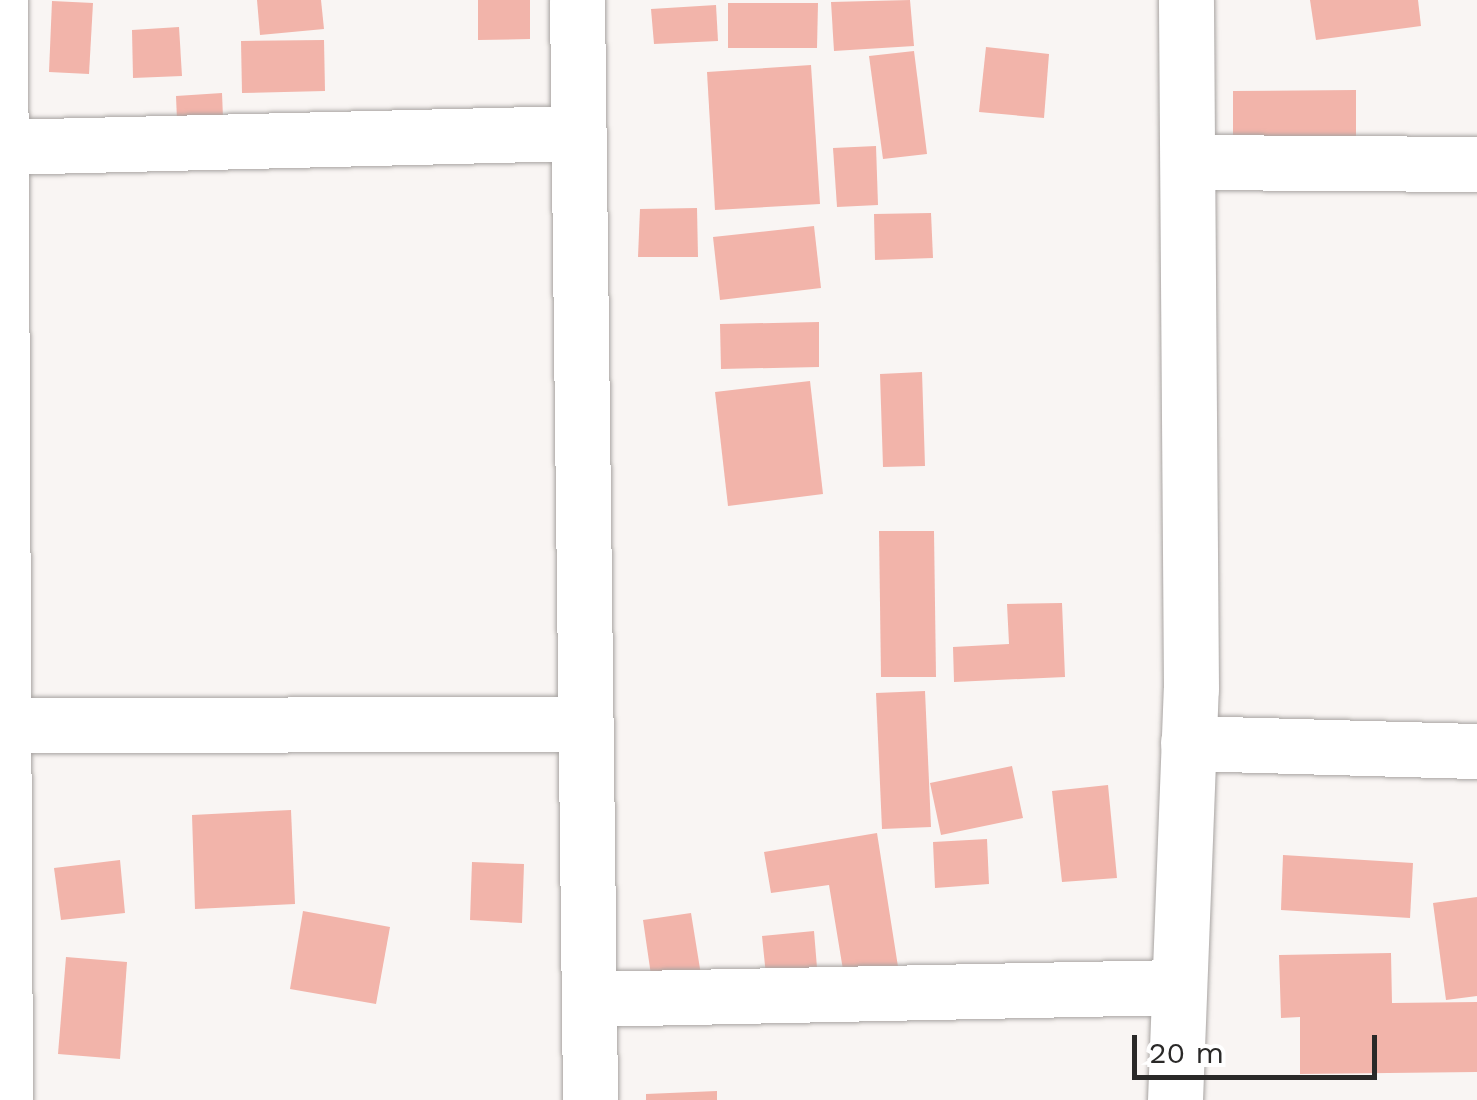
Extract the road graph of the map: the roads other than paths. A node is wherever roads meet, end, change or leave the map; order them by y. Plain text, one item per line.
1 (0, 0) edge
2 (577, 0) edge
3 (1186, 0) edge
4 (577, 133) junction
5 (3, 147) junction
6 (1190, 162) junction
7 (1477, 164) edge
8 (585, 724) junction
9 (7, 725) junction
10 (1188, 743) junction
11 (1477, 751) edge
12 (1176, 987) junction
13 (590, 998) junction
14 (2, 1000) edge
15 (5, 1100) edge
16 (590, 1100) edge
17 (1175, 1100) edge

1 - 5 street
2 - 4 street
3 - 6 street
4 - 5 street
4 - 8 street
5 - 9 street
6 - 7 street
6 - 10 street
8 - 9 street
8 - 13 street
9 - 14 street
10 - 11 street
10 - 12 street
12 - 13 street
12 - 17 street
13 - 16 street
14 - 15 street

